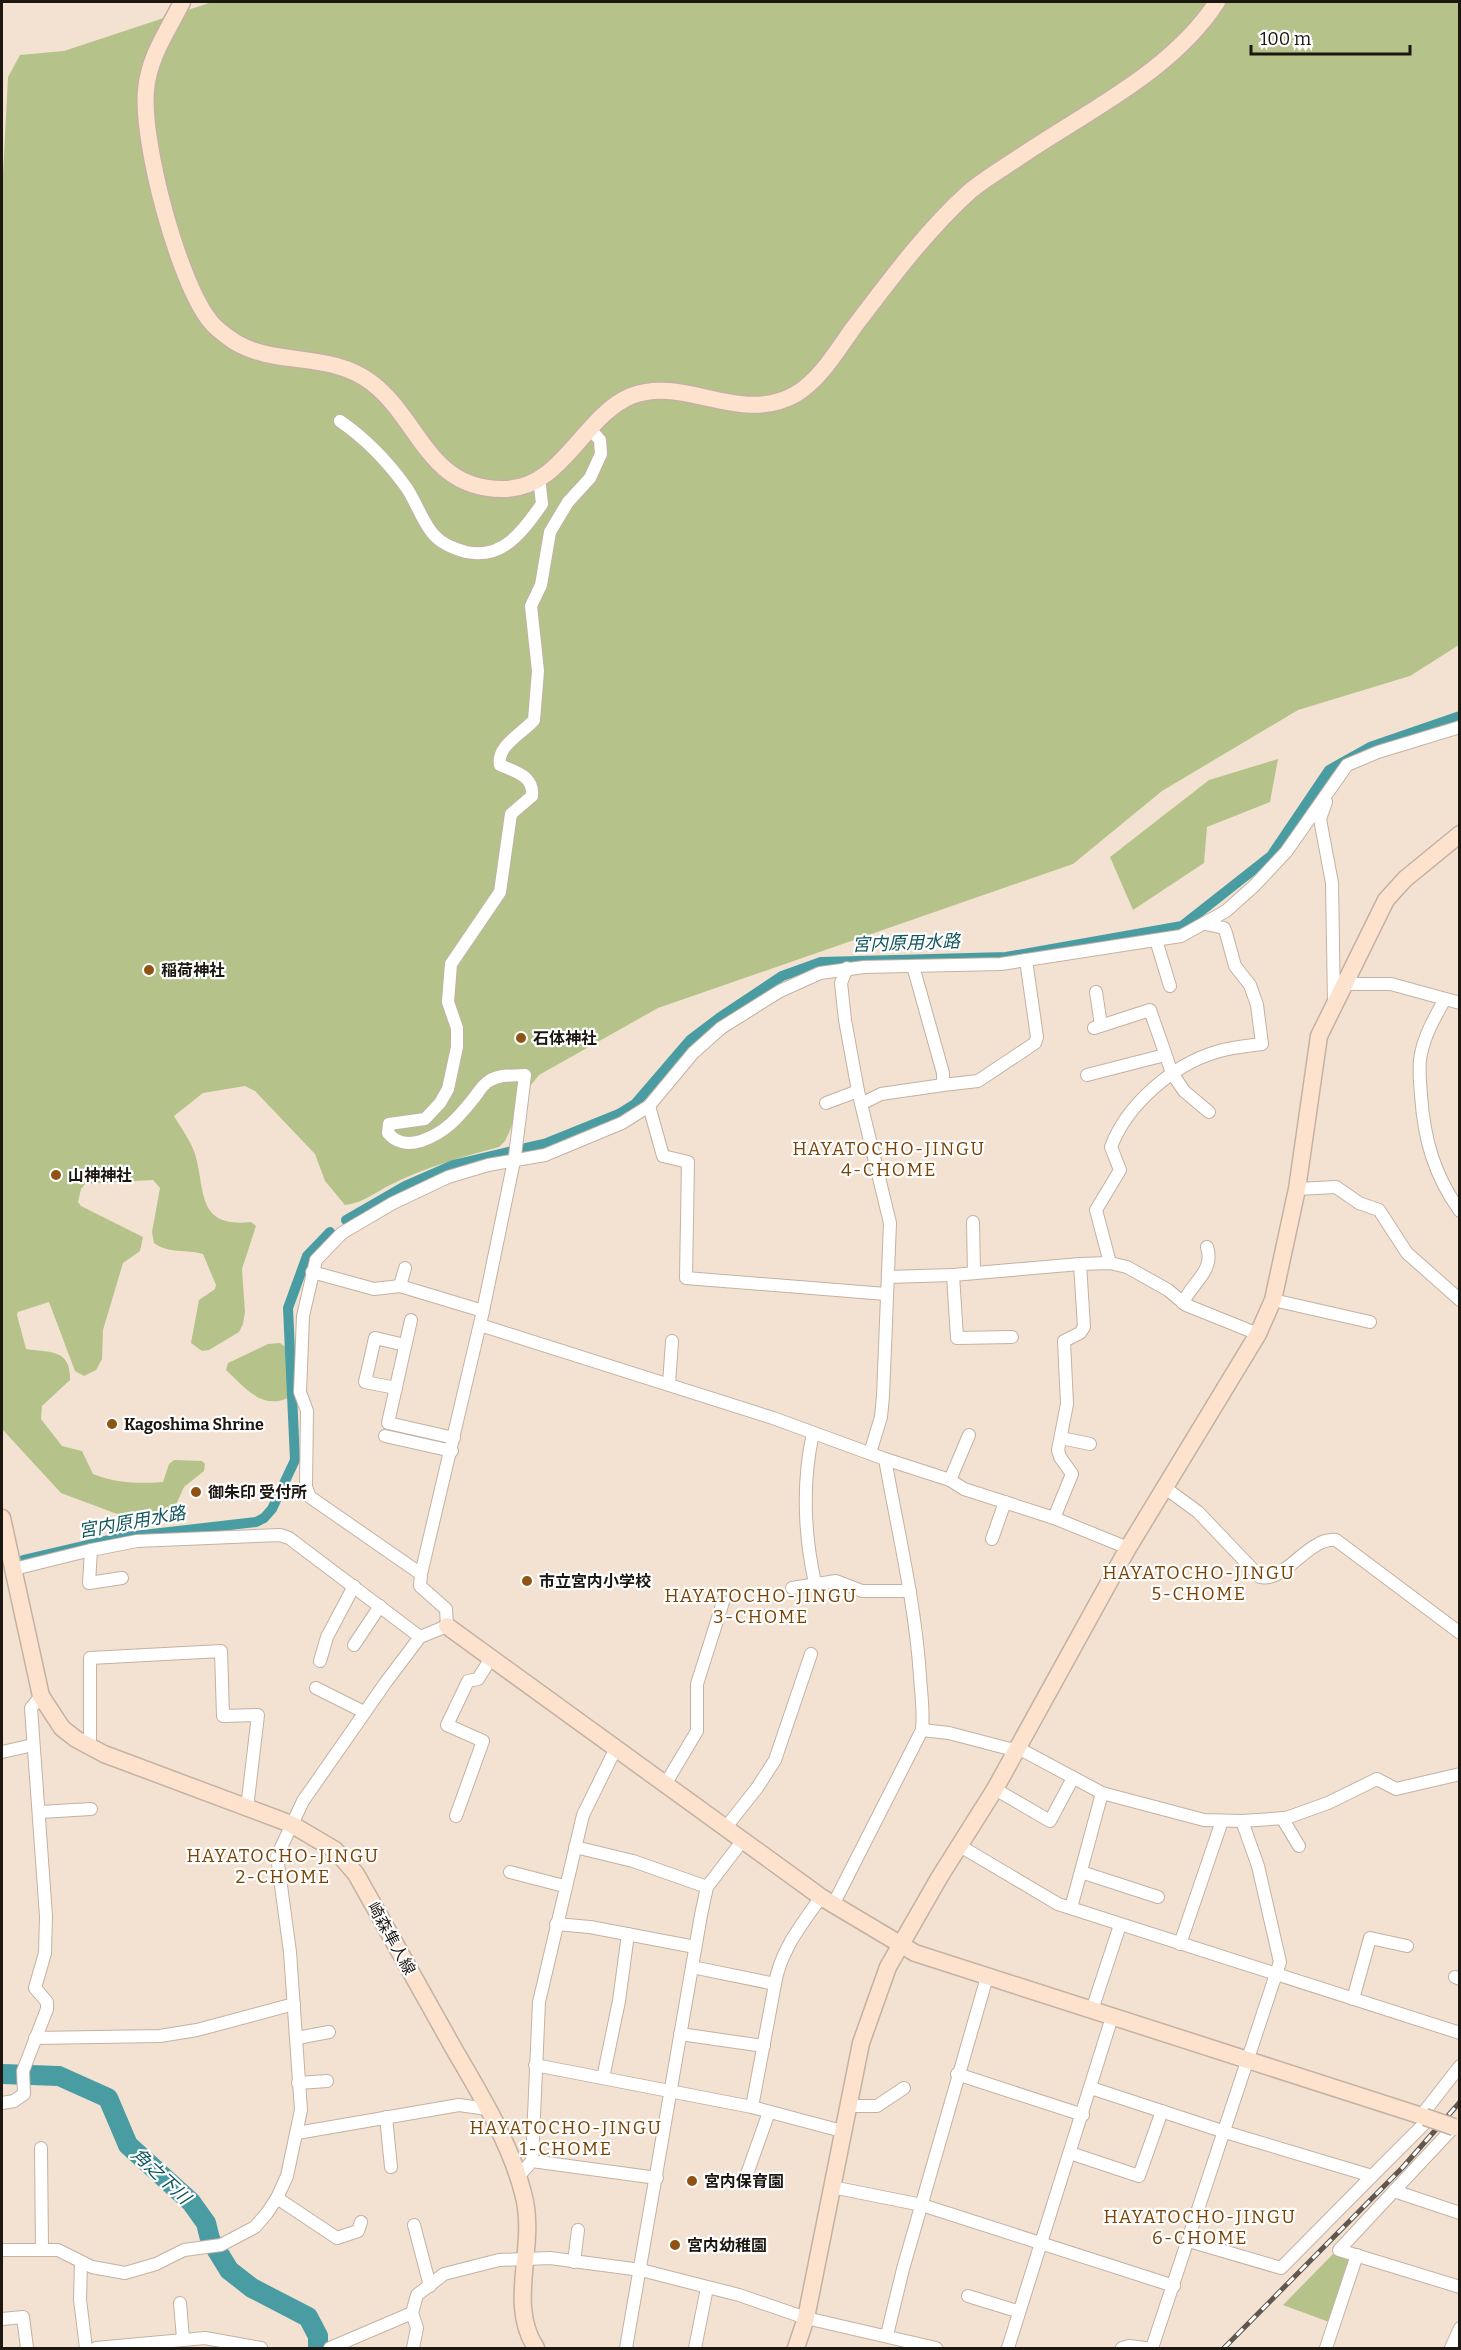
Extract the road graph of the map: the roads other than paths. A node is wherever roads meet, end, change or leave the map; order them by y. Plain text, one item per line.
1 (182, 2) edge
2 (1217, 2) edge
3 (340, 421) dead end
4 (590, 429) junction
5 (539, 477) junction
6 (1460, 727) edge
7 (1332, 787) junction
8 (1460, 834) edge
9 (1206, 924) junction
10 (1156, 940) junction
11 (1026, 960) junction
12 (913, 966) junction
13 (847, 968) junction
14 (1344, 984) junction
15 (1170, 986) dead end
16 (1096, 992) dead end
17 (1445, 999) junction
18 (1334, 1003) junction
19 (1460, 1003) edge
20 (1165, 1055) junction
21 (1172, 1073) junction
22 (1087, 1075) dead end
23 (943, 1085) junction
24 (858, 1091) junction
25 (826, 1103) dead end
26 (863, 1103) junction
27 (649, 1106) junction
28 (1209, 1112) dead end
29 (515, 1159) junction
30 (1297, 1189) junction
31 (1460, 1211) edge
32 (973, 1222) dead end
33 (1207, 1247) dead end
34 (1110, 1263) junction
35 (1080, 1264) junction
36 (405, 1268) dead end
37 (312, 1272) junction
38 (974, 1273) junction
39 (953, 1275) junction
40 (888, 1277) junction
41 (400, 1286) junction
42 (886, 1294) junction
43 (1273, 1300) junction
44 (1460, 1300) edge
45 (1183, 1303) junction
46 (483, 1311) junction
47 (411, 1320) dead end
48 (1370, 1322) dead end
49 (480, 1325) junction
50 (1258, 1334) junction
51 (1012, 1337) dead end
52 (672, 1341) dead end
53 (405, 1345) junction
54 (669, 1384) junction
55 (396, 1388) junction
56 (813, 1433) junction
57 (969, 1435) dead end
58 (384, 1436) dead end
59 (1061, 1438) junction
60 (1090, 1444) dead end
61 (453, 1445) junction
62 (870, 1453) junction
63 (885, 1459) junction
64 (950, 1480) junction
65 (1164, 1487) junction
66 (1005, 1502) junction
67 (2, 1518) edge
68 (1054, 1518) junction
69 (992, 1539) dead end
70 (1128, 1548) junction
71 (91, 1550) junction
72 (8, 1571) edge
73 (421, 1574) junction
74 (122, 1578) dead end
75 (815, 1583) junction
76 (354, 1586) junction
77 (792, 1588) dead end
78 (910, 1591) junction
79 (723, 1602) dead end
80 (380, 1606) junction
81 (447, 1626) junction
82 (1460, 1633) edge
83 (420, 1636) junction
84 (354, 1645) dead end
85 (811, 1654) dead end
86 (491, 1658) junction
87 (320, 1661) dead end
88 (316, 1688) dead end
89 (41, 1696) junction
90 (364, 1712) junction
91 (922, 1730) junction
92 (33, 1745) junction
93 (90, 1748) junction
94 (616, 1748) junction
95 (1018, 1748) junction
96 (2, 1752) edge
97 (1460, 1774) edge
98 (1073, 1778) junction
99 (666, 1783) junction
100 (995, 1789) junction
101 (1102, 1793) junction
102 (248, 1808) junction
103 (91, 1809) dead end
104 (40, 1812) junction
105 (456, 1816) dead end
106 (1282, 1818) junction
107 (1222, 1821) junction
108 (1242, 1821) junction
109 (291, 1824) junction
110 (726, 1827) junction
111 (743, 1840) junction
112 (960, 1846) junction
113 (1299, 1846) dead end
114 (575, 1847) junction
115 (510, 1872) dead end
116 (1081, 1872) junction
117 (564, 1886) junction
118 (707, 1887) junction
119 (1158, 1897) dead end
120 (827, 1900) junction
121 (1071, 1908) junction
122 (556, 1924) junction
123 (1120, 1924) junction
124 (628, 1934) junction
125 (899, 1944) junction
126 (1180, 1944) junction
127 (1407, 1946) dead end
128 (695, 1947) junction
129 (692, 1966) junction
130 (1276, 1975) junction
131 (987, 1977) junction
132 (775, 1984) junction
133 (1353, 1999) junction
134 (294, 2004) junction
135 (1092, 2010) junction
136 (1112, 2017) junction
137 (329, 2032) dead end
138 (1460, 2033) edge
139 (680, 2034) junction
140 (35, 2038) junction
141 (297, 2038) junction
142 (764, 2046) junction
143 (1248, 2060) junction
144 (535, 2065) junction
145 (1460, 2066) edge
146 (957, 2074) junction
147 (603, 2078) junction
148 (327, 2081) dead end
149 (298, 2083) junction
150 (904, 2088) dead end
151 (1091, 2088) junction
152 (671, 2090) junction
153 (2, 2103) edge
154 (848, 2106) junction
155 (752, 2107) junction
156 (488, 2109) junction
157 (1162, 2111) junction
158 (769, 2112) junction
159 (1083, 2115) junction
160 (386, 2117) junction
161 (1425, 2117) junction
162 (1456, 2128) edge
163 (843, 2131) junction
164 (1225, 2132) junction
165 (297, 2133) junction
166 (41, 2148) dead end
167 (1070, 2153) junction
168 (532, 2161) junction
169 (391, 2167) dead end
170 (747, 2174) dead end
171 (1372, 2176) junction
172 (518, 2177) junction
173 (657, 2178) junction
174 (832, 2187) junction
175 (1394, 2191) junction
176 (277, 2198) junction
177 (922, 2205) junction
178 (1460, 2213) edge
179 (361, 2222) dead end
180 (414, 2225) dead end
181 (578, 2230) dead end
182 (1189, 2241) junction
183 (1041, 2243) junction
184 (2, 2250) edge
185 (42, 2250) junction
186 (1357, 2255) junction
187 (527, 2258) junction
188 (81, 2262) junction
189 (574, 2262) junction
190 (641, 2270) junction
191 (430, 2286) junction
192 (1174, 2286) junction
193 (1460, 2287) edge
194 (707, 2288) junction
195 (968, 2296) dead end
196 (180, 2303) dead end
197 (1017, 2311) junction
198 (411, 2313) junction
199 (2, 2319) edge
200 (806, 2319) junction
201 (1460, 2328) edge
202 (887, 2336) junction
203 (183, 2338) junction
204 (163, 2345) edge
205 (27, 2349) edge
206 (86, 2349) edge
207 (96, 2349) edge
208 (261, 2349) edge
209 (330, 2349) edge
210 (412, 2349) edge
211 (536, 2349) edge
212 (626, 2349) edge
213 (695, 2349) edge
214 (795, 2349) edge
215 (936, 2349) edge
216 (1008, 2349) edge
217 (1122, 2349) edge
218 (1145, 2349) edge
219 (1152, 2349) edge
220 (1326, 2349) edge
221 (1451, 2349) edge

1 - 5 street
2 - 4 street
3 - 5 street
4 - 5 street
4 - 29 street
6 - 7 street
7 - 9 street
7 - 18 street
8 - 14 street
9 - 10 street
9 - 21 street
10 - 11 street
10 - 15 street
11 - 12 street
11 - 23 street
12 - 13 street
12 - 23 street
13 - 24 street
13 - 27 street
14 - 17 street
14 - 18 street
16 - 20 street
17 - 19 street
17 - 31 street
18 - 30 street
20 - 21 street
20 - 22 street
21 - 28 street
21 - 34 street
23 - 26 street
24 - 25 street
24 - 26 street
26 - 40 street
27 - 29 street
27 - 42 street
29 - 37 street
29 - 46 street
30 - 43 street
30 - 44 street
32 - 38 street
33 - 45 street
34 - 35 street
34 - 45 street
35 - 38 street
35 - 59 street
36 - 41 street
37 - 41 street
37 - 73 street
38 - 39 street
39 - 40 street
39 - 51 street
40 - 42 street
41 - 46 street
42 - 62 street
43 - 48 street
43 - 50 street
45 - 50 street
46 - 49 street
47 - 53 street
49 - 54 street
49 - 61 street
50 - 65 street
52 - 54 street
53 - 55 street
53 - 55 street
54 - 56 street
55 - 61 street
56 - 62 street
56 - 75 street
57 - 64 street
58 - 61 street
59 - 60 street
59 - 68 street
61 - 73 street
62 - 63 street
63 - 64 street
63 - 78 street
64 - 66 street
65 - 70 street
65 - 82 street
66 - 68 street
66 - 69 street
67 - 72 street, 崎森隼人線
68 - 70 street
70 - 95 street
71 - 72 street
71 - 74 street
71 - 76 street
72 - 89 street, 崎森隼人線
73 - 81 street
75 - 77 street
75 - 78 street
76 - 80 street
76 - 87 street
78 - 91 street
79 - 99 street
80 - 83 street
80 - 84 street
81 - 83 street
81 - 86 street
83 - 90 street
85 - 110 street
86 - 94 street
86 - 105 street
88 - 90 street
89 - 92 street
89 - 93 street, 崎森隼人線
90 - 109 street
91 - 95 street
91 - 120 street
92 - 96 street
92 - 104 street
93 - 102 street, 崎森隼人線
93 - 102 street
94 - 99 street
94 - 114 street
95 - 98 street
95 - 100 street
97 - 106 street
98 - 100 street
98 - 101 street
99 - 110 street
100 - 112 street
101 - 107 street
101 - 116 street
102 - 109 street, 崎森隼人線
103 - 104 street
104 - 140 street
106 - 108 street
106 - 113 street
107 - 108 street
107 - 126 street
108 - 130 street
109 - 134 street
109 - 156 street, 崎森隼人線
110 - 111 street
111 - 118 street
111 - 120 street
112 - 121 street
112 - 125 street
114 - 117 street
114 - 118 street
115 - 117 street
116 - 119 street
116 - 121 street
117 - 122 street
118 - 128 street
120 - 125 street
120 - 132 street
121 - 123 street
122 - 124 street
122 - 144 street
123 - 126 street
123 - 135 street
124 - 128 street
124 - 147 street
125 - 131 street
125 - 154 street
126 - 130 street
127 - 133 street
128 - 129 street
129 - 132 street
129 - 139 street
130 - 133 street
130 - 143 street
131 - 135 street
131 - 146 street
132 - 142 street
133 - 138 street
134 - 140 street
134 - 141 street
135 - 136 street
136 - 143 street
136 - 151 street
137 - 141 street
139 - 142 street
139 - 152 street
140 - 153 street
141 - 149 street
142 - 155 street
143 - 161 street
143 - 164 street
144 - 147 street
144 - 168 street
145 - 161 street
146 - 159 street
146 - 177 street
147 - 152 street
148 - 149 street
149 - 165 street
150 - 154 street
151 - 157 street
151 - 159 street
152 - 155 street
152 - 173 street
154 - 163 street
155 - 158 street
156 - 160 street
156 - 172 street, 崎森隼人線
157 - 164 street
157 - 167 street
158 - 163 street
158 - 170 street
159 - 167 street
160 - 165 street
160 - 169 street
161 - 162 street, bridge
161 - 171 street
162 - 175 street
163 - 174 street
164 - 171 street
164 - 182 street
165 - 176 street
166 - 185 street
167 - 183 street
168 - 172 street
168 - 173 street
171 - 182 street
172 - 187 street, 崎森隼人線
173 - 190 street
174 - 177 street
174 - 200 street
175 - 178 street
175 - 186 street
176 - 179 street
176 - 188 street
177 - 183 street
177 - 202 street
180 - 191 street
181 - 189 street
182 - 192 street
183 - 192 street
183 - 197 street
184 - 185 street
185 - 188 street
186 - 193 street
186 - 220 street
187 - 189 street
187 - 191 street
187 - 211 street, 崎森隼人線
188 - 206 street
189 - 190 street
190 - 194 street
190 - 212 street
191 - 198 street
192 - 219 street
194 - 200 street
194 - 213 street
195 - 197 street
196 - 203 street
197 - 216 street
198 - 209 street
198 - 210 street
199 - 205 street
200 - 202 street
200 - 214 street
201 - 221 street
202 - 215 street
203 - 204 street
203 - 208 street
204 - 207 street
217 - 218 street

